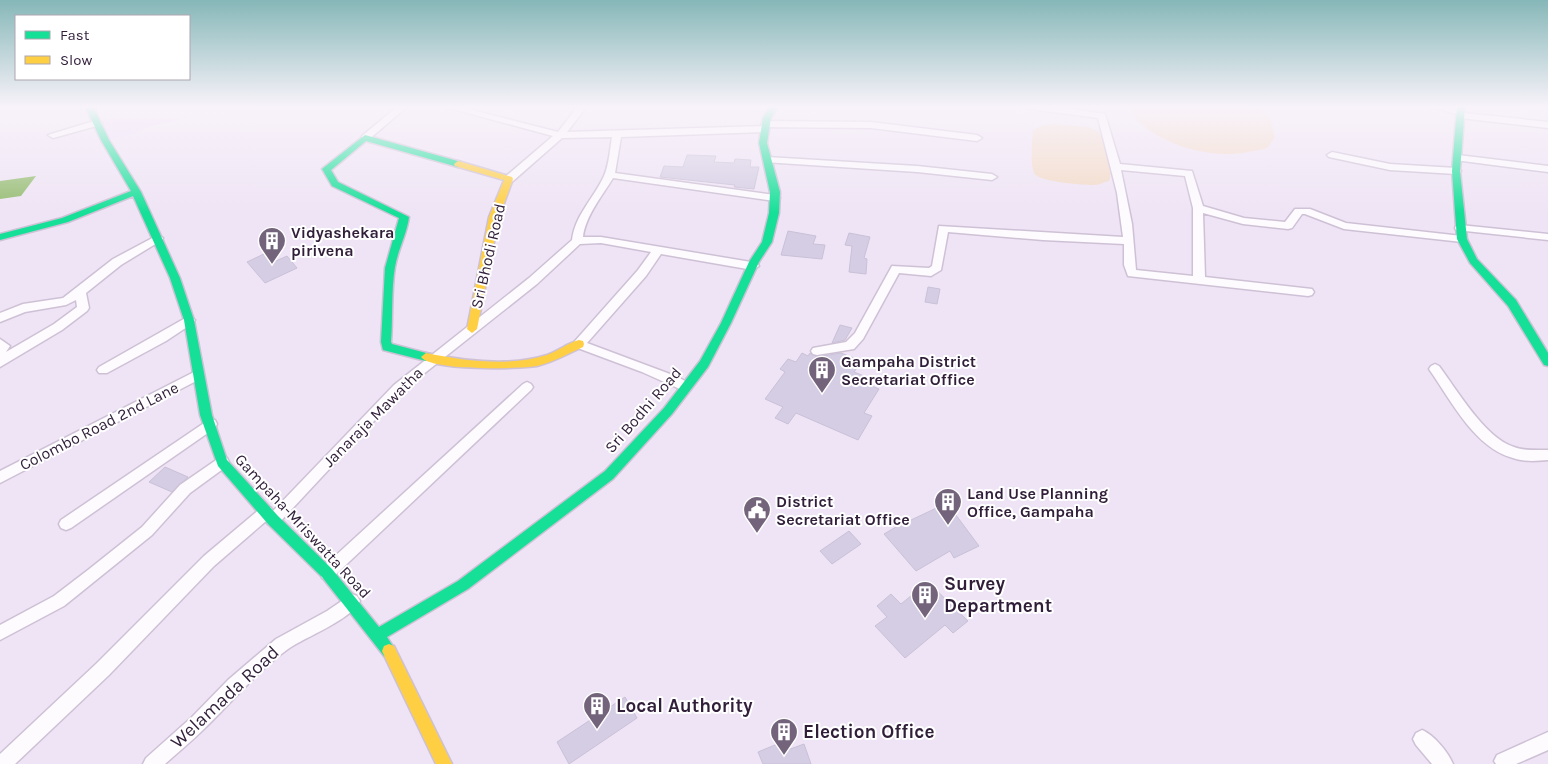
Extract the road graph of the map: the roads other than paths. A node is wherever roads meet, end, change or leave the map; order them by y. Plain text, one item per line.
1 (106, 142) edge
2 (360, 142) edge
3 (378, 142) edge
4 (551, 142) edge
5 (616, 142) edge
6 (763, 142) edge
7 (1109, 142) edge
8 (1459, 142) edge
9 (1332, 155) dead end
10 (1458, 158) junction
11 (767, 160) junction
12 (1116, 166) junction
13 (1548, 169) edge
14 (1456, 171) junction
15 (610, 175) junction
16 (992, 177) dead end
17 (509, 179) junction
18 (136, 192) junction
19 (775, 198) junction
20 (1198, 208) junction
21 (1461, 234) junction
22 (0, 237) edge
23 (1548, 237) edge
24 (158, 238) junction
25 (577, 241) junction
26 (1129, 241) junction
27 (658, 250) junction
28 (753, 266) junction
29 (1199, 280) junction
30 (80, 292) junction
31 (1308, 292) dead end
32 (0, 318) edge
33 (189, 320) junction
34 (472, 329) junction
35 (0, 343) edge
36 (579, 344) junction
37 (817, 350) dead end
38 (0, 353) edge
39 (434, 358) junction
40 (0, 362) edge
41 (1548, 362) edge
42 (1435, 369) dead end
43 (104, 370) dead end
44 (198, 375) junction
45 (527, 387) dead end
46 (686, 387) junction
47 (210, 424) junction
48 (1548, 455) edge
49 (222, 462) junction
50 (2, 471) edge
51 (270, 516) junction
52 (66, 524) dead end
53 (327, 573) junction
54 (352, 601) junction
55 (0, 633) edge
56 (378, 635) junction
57 (1422, 739) dead end
58 (1548, 741) edge
59 (1503, 761) dead end
60 (2, 764) edge
61 (152, 764) edge
62 (444, 764) edge
63 (1444, 764) edge

1 - 18 street, Gampaha-Mriswatta Road
2 - 39 street
3 - 17 street
4 - 17 street
5 - 15 street, Janaraja Mawatha
6 - 11 street, Sri Bodhi Road
7 - 12 street
8 - 10 street
9 - 14 street
10 - 13 street
10 - 14 street
11 - 16 street
11 - 19 street, Sri Bodhi Road
12 - 20 street
12 - 26 street
14 - 21 street
15 - 19 street
15 - 25 street, Janaraja Mawatha
17 - 34 street, Sri Bhodi Road
18 - 22 street
18 - 24 street, Gampaha-Mriswatta Road
19 - 28 street, Sri Bodhi Road
20 - 21 street
20 - 29 street
21 - 23 street
21 - 41 street
24 - 30 street
24 - 33 street, Gampaha-Mriswatta Road
25 - 27 street
25 - 34 street, Janaraja Mawatha
26 - 29 street
26 - 37 street
27 - 28 street
27 - 36 street
28 - 46 street, Sri Bodhi Road
29 - 31 street
30 - 32 street
30 - 40 street
33 - 43 street
33 - 44 street, Gampaha-Mriswatta Road
34 - 39 street, Janaraja Mawatha
35 - 38 street
36 - 39 street
36 - 46 street
39 - 51 street, Janaraja Mawatha
42 - 48 street
44 - 47 street, Gampaha-Mriswatta Road
44 - 50 street, Colombo Road 2nd Lane
45 - 53 street
46 - 56 street, Sri Bodhi Road
47 - 49 street, Gampaha-Mriswatta Road
47 - 52 street
49 - 51 street, Gampaha-Mriswatta Road
49 - 55 street
51 - 53 street, Gampaha-Mriswatta Road
51 - 60 street, Janaraja Mawatha
53 - 54 street, Gampaha-Mriswatta Road
54 - 56 street, Gampaha-Mriswatta Road
54 - 61 street, Welamada Road
56 - 62 street, Gampaha-Mriswatta Road
57 - 63 street
58 - 59 street

